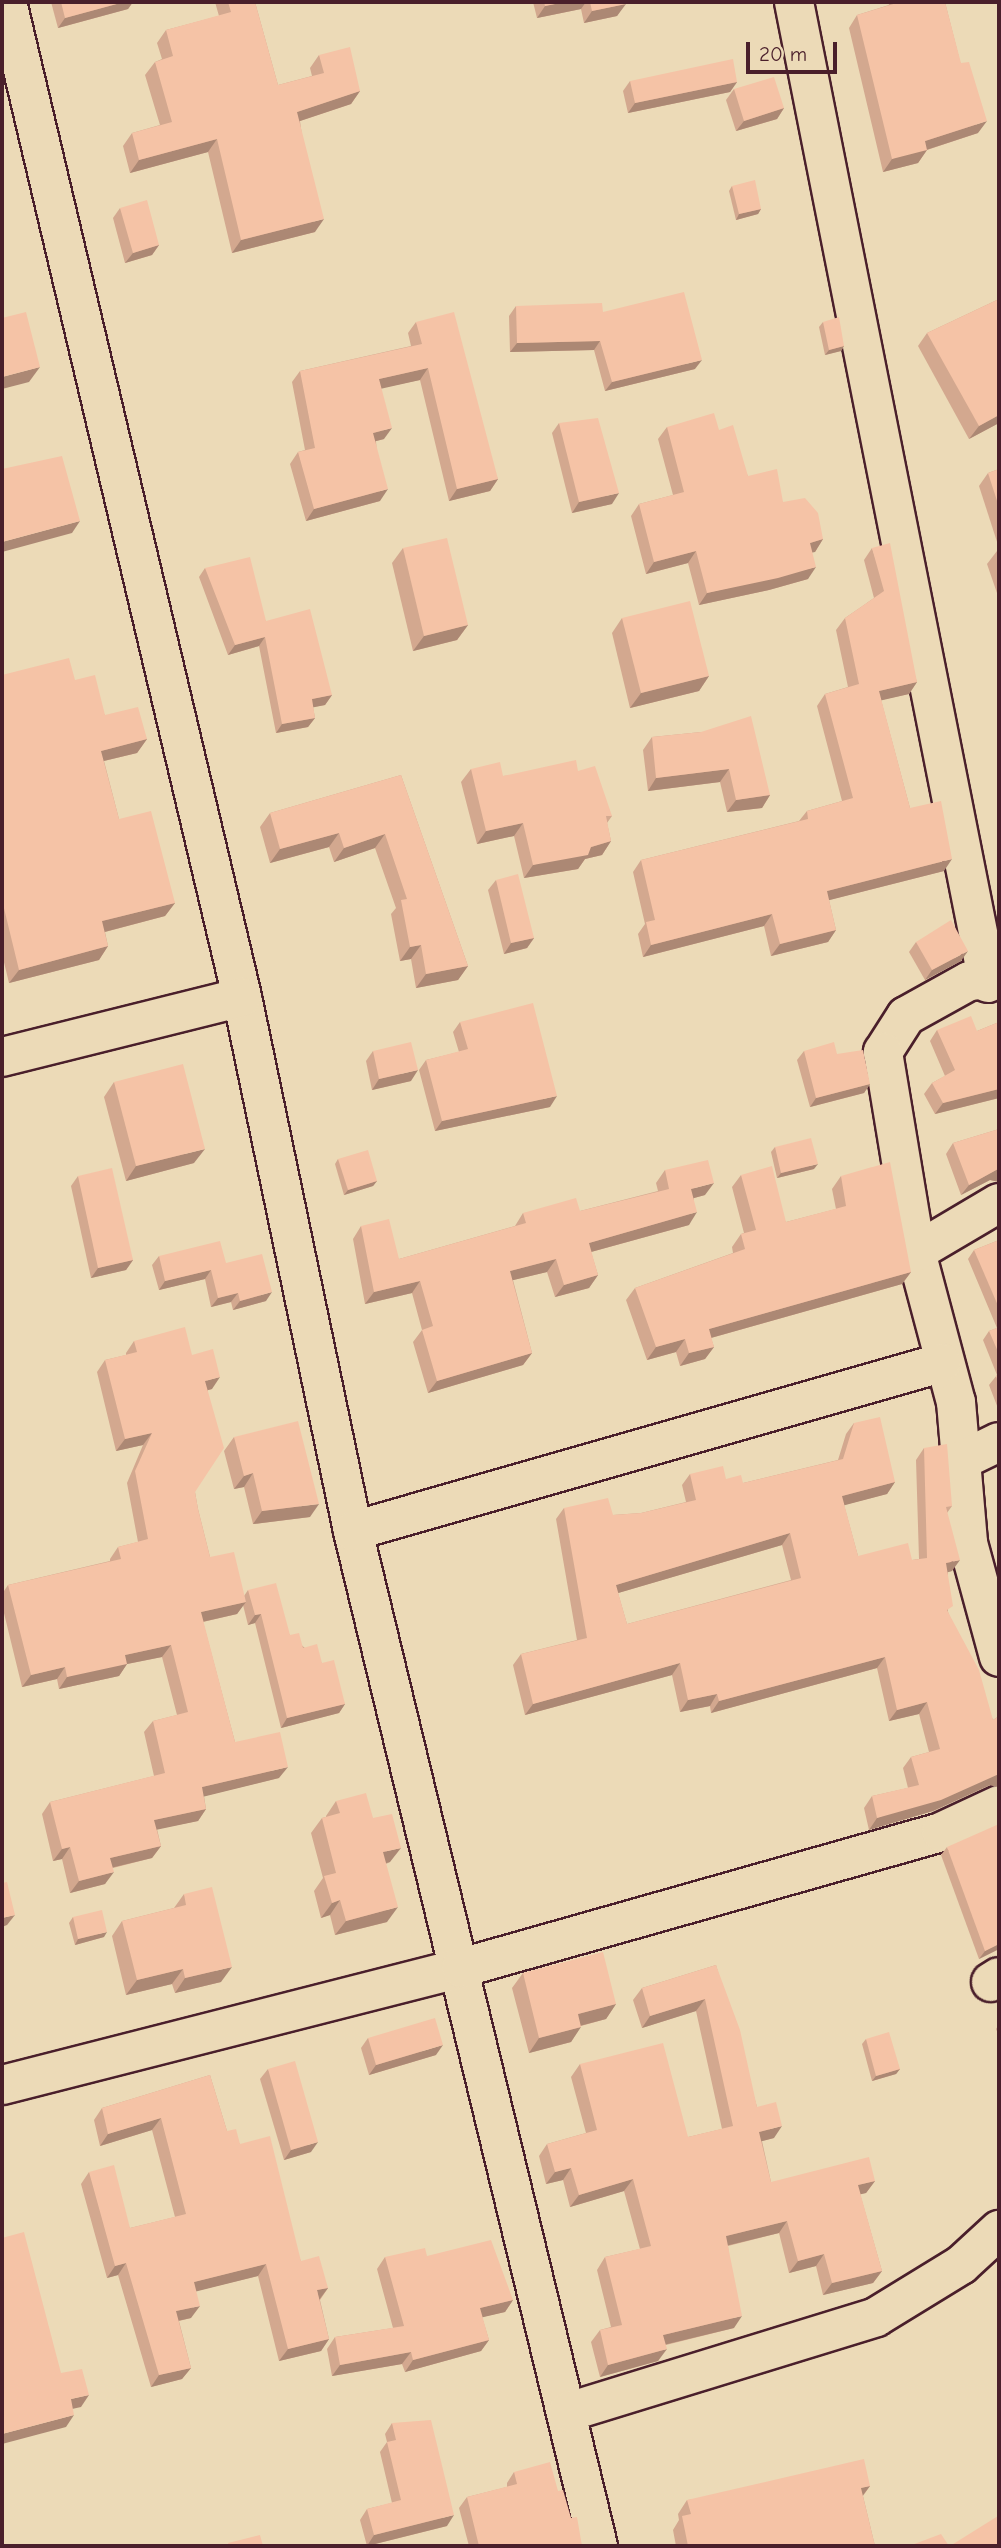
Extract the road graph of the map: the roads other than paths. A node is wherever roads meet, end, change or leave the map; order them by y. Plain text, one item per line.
1 (794, 2) edge
2 (7, 19) edge
3 (994, 981) edge
4 (242, 997) junction
5 (2, 1057) edge
6 (999, 1203) edge
7 (916, 1252) junction
8 (941, 1363) junction
9 (999, 1442) edge
10 (960, 1461) junction
11 (353, 1531) junction
12 (999, 1657) edge
13 (999, 1805) edge
14 (461, 1968) junction
15 (2, 2085) edge
16 (999, 2230) edge
17 (568, 2412) junction
18 (598, 2546) edge

1 - 3 street
2 - 4 street
3 - 7 street
4 - 5 street
4 - 11 street
6 - 7 street
7 - 8 street
8 - 10 street
8 - 11 street
9 - 10 street
10 - 12 street
11 - 14 street
13 - 14 street
14 - 15 street
14 - 17 street
16 - 17 street
17 - 18 street

